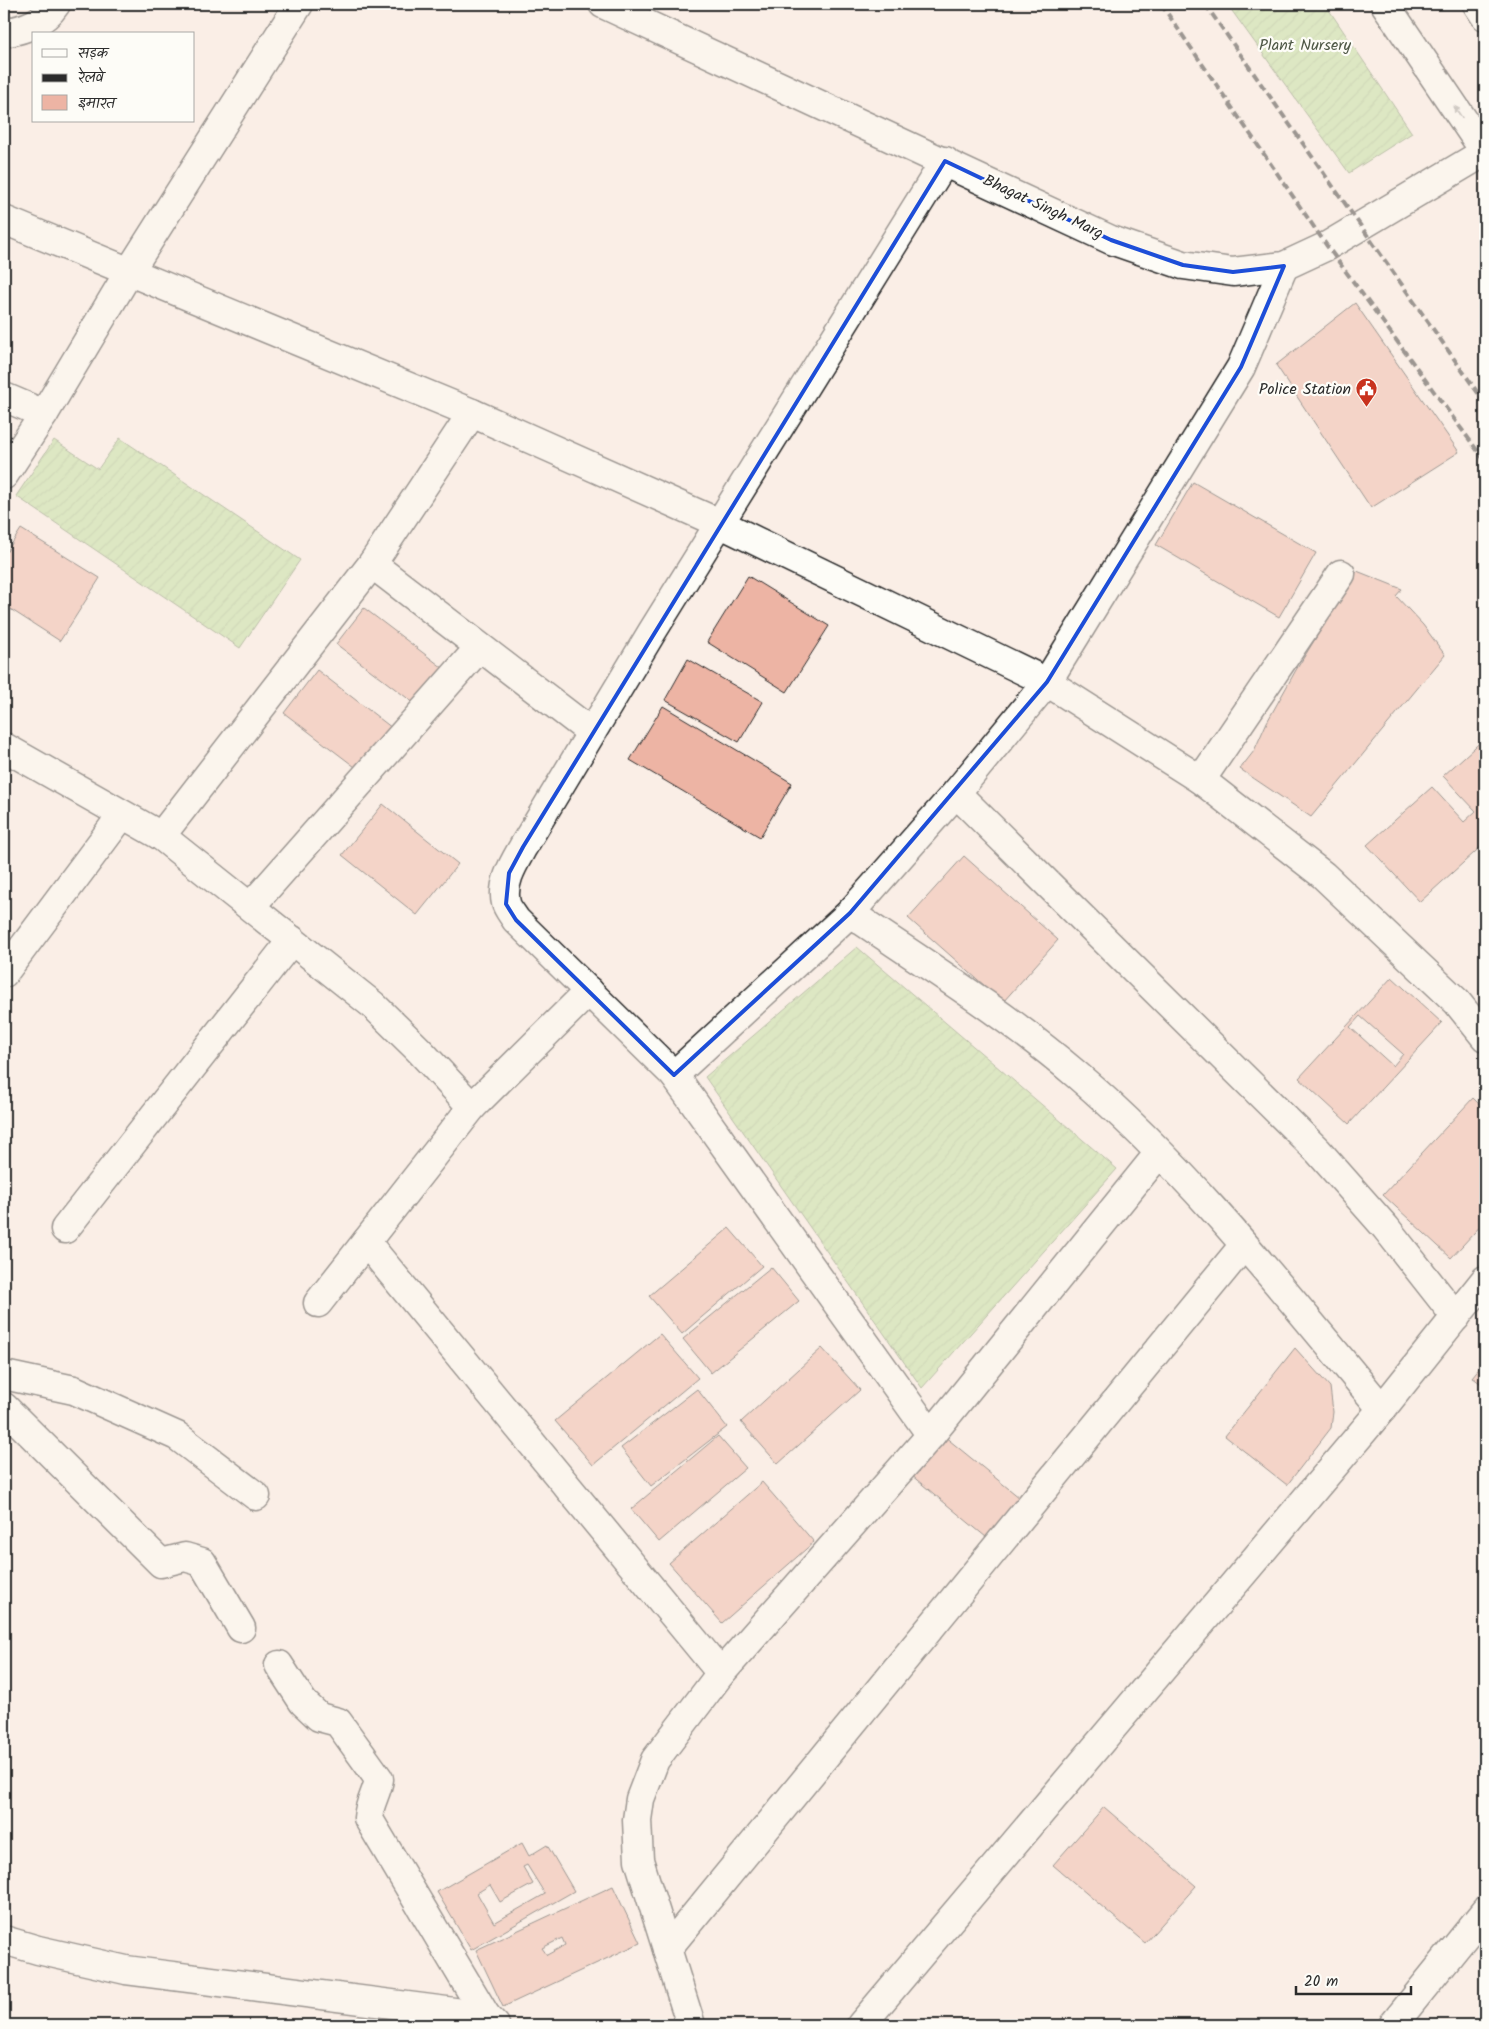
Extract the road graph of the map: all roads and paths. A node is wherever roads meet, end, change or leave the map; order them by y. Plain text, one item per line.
1 (56, 4) edge
2 (299, 4) edge
3 (603, 4) edge
4 (1385, 4) edge
5 (1476, 4) edge
6 (1485, 16) edge
7 (4, 33) edge
8 (1485, 152) edge
9 (946, 161) junction
10 (4, 220) edge
11 (1284, 266) junction
12 (129, 272) junction
13 (4, 397) edge
14 (472, 413) junction
15 (44, 414) junction
16 (4, 475) edge
17 (721, 524) junction
18 (372, 564) junction
19 (1341, 574) dead end
20 (478, 648) junction
21 (1046, 682) junction
22 (591, 732) junction
23 (4, 747) edge
24 (1201, 780) junction
25 (956, 793) junction
26 (122, 815) junction
27 (161, 836) junction
28 (251, 906) junction
29 (850, 913) junction
30 (292, 940) junction
31 (4, 972) edge
32 (589, 991) junction
33 (1485, 1037) edge
34 (674, 1075) junction
35 (472, 1107) junction
36 (1159, 1153) junction
37 (65, 1229) dead end
38 (366, 1242) junction
39 (1244, 1245) junction
40 (1485, 1280) edge
41 (318, 1303) dead end
42 (1456, 1317) junction
43 (4, 1376) edge
44 (4, 1407) edge
45 (1382, 1409) junction
46 (931, 1435) junction
47 (256, 1496) dead end
48 (241, 1628) dead end
49 (279, 1666) dead end
50 (721, 1673) junction
51 (1485, 1911) edge
52 (4, 1940) edge
53 (667, 1949) junction
54 (491, 2020) edge
55 (691, 2025) edge
56 (861, 2025) edge
57 (1394, 2025) edge

1 - 7 street
2 - 12 street
3 - 9 street, Bhagat Singh Marg
8 -> 4 street
5 - 6 street
8 - 11 street, Bhagat Singh Marg
9 - 11 street, Bhagat Singh Marg
9 - 17 street
10 - 12 street
11 - 21 street
12 - 14 street
12 - 15 street
13 - 15 street
14 - 17 street
14 - 18 street
15 - 16 street
17 - 21 street
17 - 22 street
18 - 20 street
18 - 27 street
19 - 24 street
20 - 22 street
20 - 28 street
21 - 24 street
21 - 25 street
22 - 32 street
23 - 26 street
24 - 33 street
25 - 29 street
25 - 42 street
26 - 27 street
26 - 31 street
27 - 28 street
28 - 30 street
29 - 34 street
29 - 36 street
30 - 35 street
30 - 37 street
32 - 34 street
32 - 35 street
34 - 46 street
35 - 38 street
36 - 39 street
36 - 46 street
38 - 41 street
38 - 50 street
39 - 45 street
39 - 53 street
40 - 42 street
42 - 45 street
43 - 47 street
44 - 48 street
45 - 56 street
46 - 50 street
49 - 54 street
50 - 53 street
51 - 57 street
52 - 54 street
53 - 55 street

